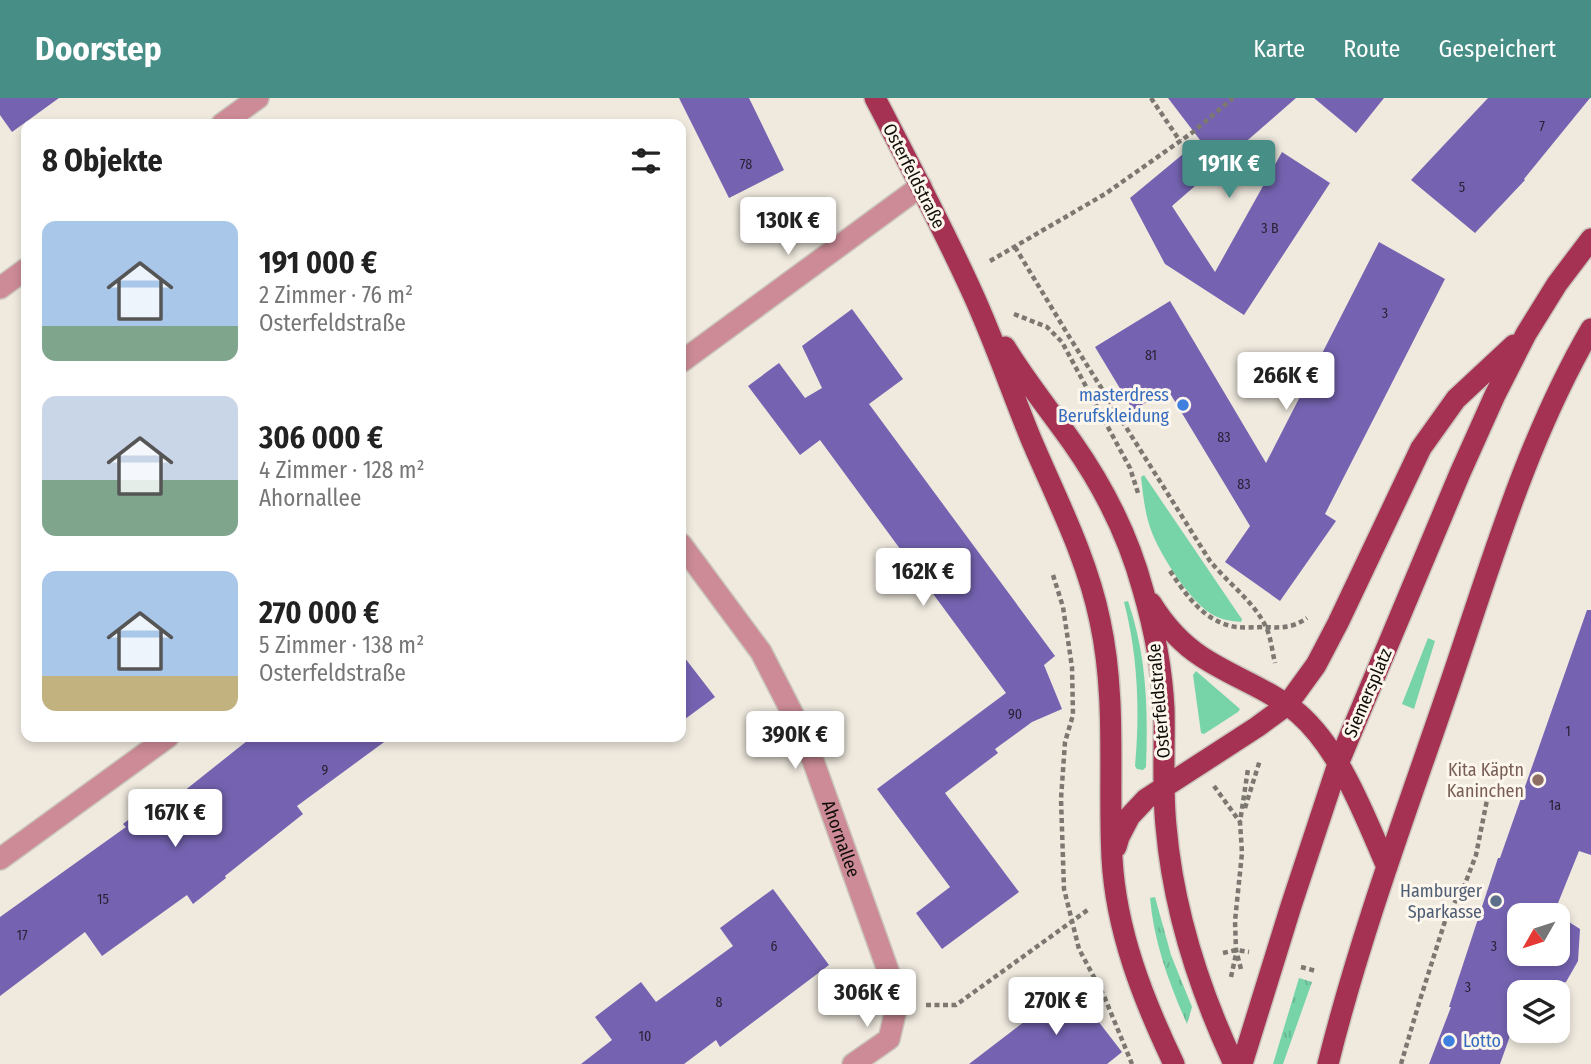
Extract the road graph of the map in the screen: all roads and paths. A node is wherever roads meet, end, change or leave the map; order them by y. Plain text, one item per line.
1 (258, 98) edge
2 (875, 98) edge
3 (1151, 98) edge
4 (1233, 98) edge
5 (229, 119) edge
6 (1180, 141) junction
7 (921, 187) junction
8 (1591, 239) edge
9 (1016, 247) junction
10 (21, 273) edge
11 (968, 284) junction
12 (0, 288) edge
13 (1591, 329) edge
14 (1526, 334) junction
15 (686, 358) edge
16 (686, 551) edge
17 (1052, 569) dead end
18 (1143, 591) junction
19 (1180, 594) dead end
20 (1310, 616) dead end
21 (1267, 628) junction
22 (1276, 667) dead end
23 (1287, 705) junction
24 (161, 742) edge
25 (1201, 762) junction
26 (1338, 764) junction
27 (1165, 785) junction
28 (1487, 800) dead end
29 (0, 859) edge
30 (1112, 859) junction
31 (1387, 867) junction
32 (1116, 889) junction
33 (1072, 921) junction
34 (1237, 950) junction
35 (1223, 953) dead end
36 (1303, 967) dead end
37 (1316, 971) dead end
38 (1230, 980) dead end
39 (897, 1005) junction
40 (853, 1064) edge
41 (1132, 1064) edge
42 (1174, 1064) edge
43 (1234, 1064) edge
44 (1242, 1064) edge
45 (1328, 1064) edge
46 (1401, 1064) edge

1 - 5 street
2 - 7 main road, Osterfeldstraße
3 - 6 path
4 - 6 path
6 - 9 path
7 - 11 main road, Osterfeldstraße
7 - 15 street
8 - 14 main road
9 - 11 path
9 - 21 path
10 - 12 street
11 - 18 main road, Osterfeldstraße
11 - 30 main road, Osterfeldstraße
13 - 31 main road
14 - 23 main road
14 - 26 main road, Siemersplatz
16 - 39 street, Ahornallee
17 - 33 path
18 - 23 main road
18 - 27 main road, Osterfeldstraße
19 - 21 path
20 - 21 path
21 - 22 path
23 - 25 main road
23 - 26 main road
24 - 29 street
25 - 27 main road
25 - 34 path
26 - 31 main road
26 - 44 main road, Siemersplatz
27 - 30 main road
27 - 43 main road, Osterfeldstraße
28 - 46 path
30 - 32 main road, Osterfeldstraße
31 - 45 main road
32 - 33 path
32 - 42 main road, Osterfeldstraße
33 - 39 path
33 - 41 path
34 - 35 path
34 - 38 path
36 - 37 path
39 - 40 street, Ahornallee

